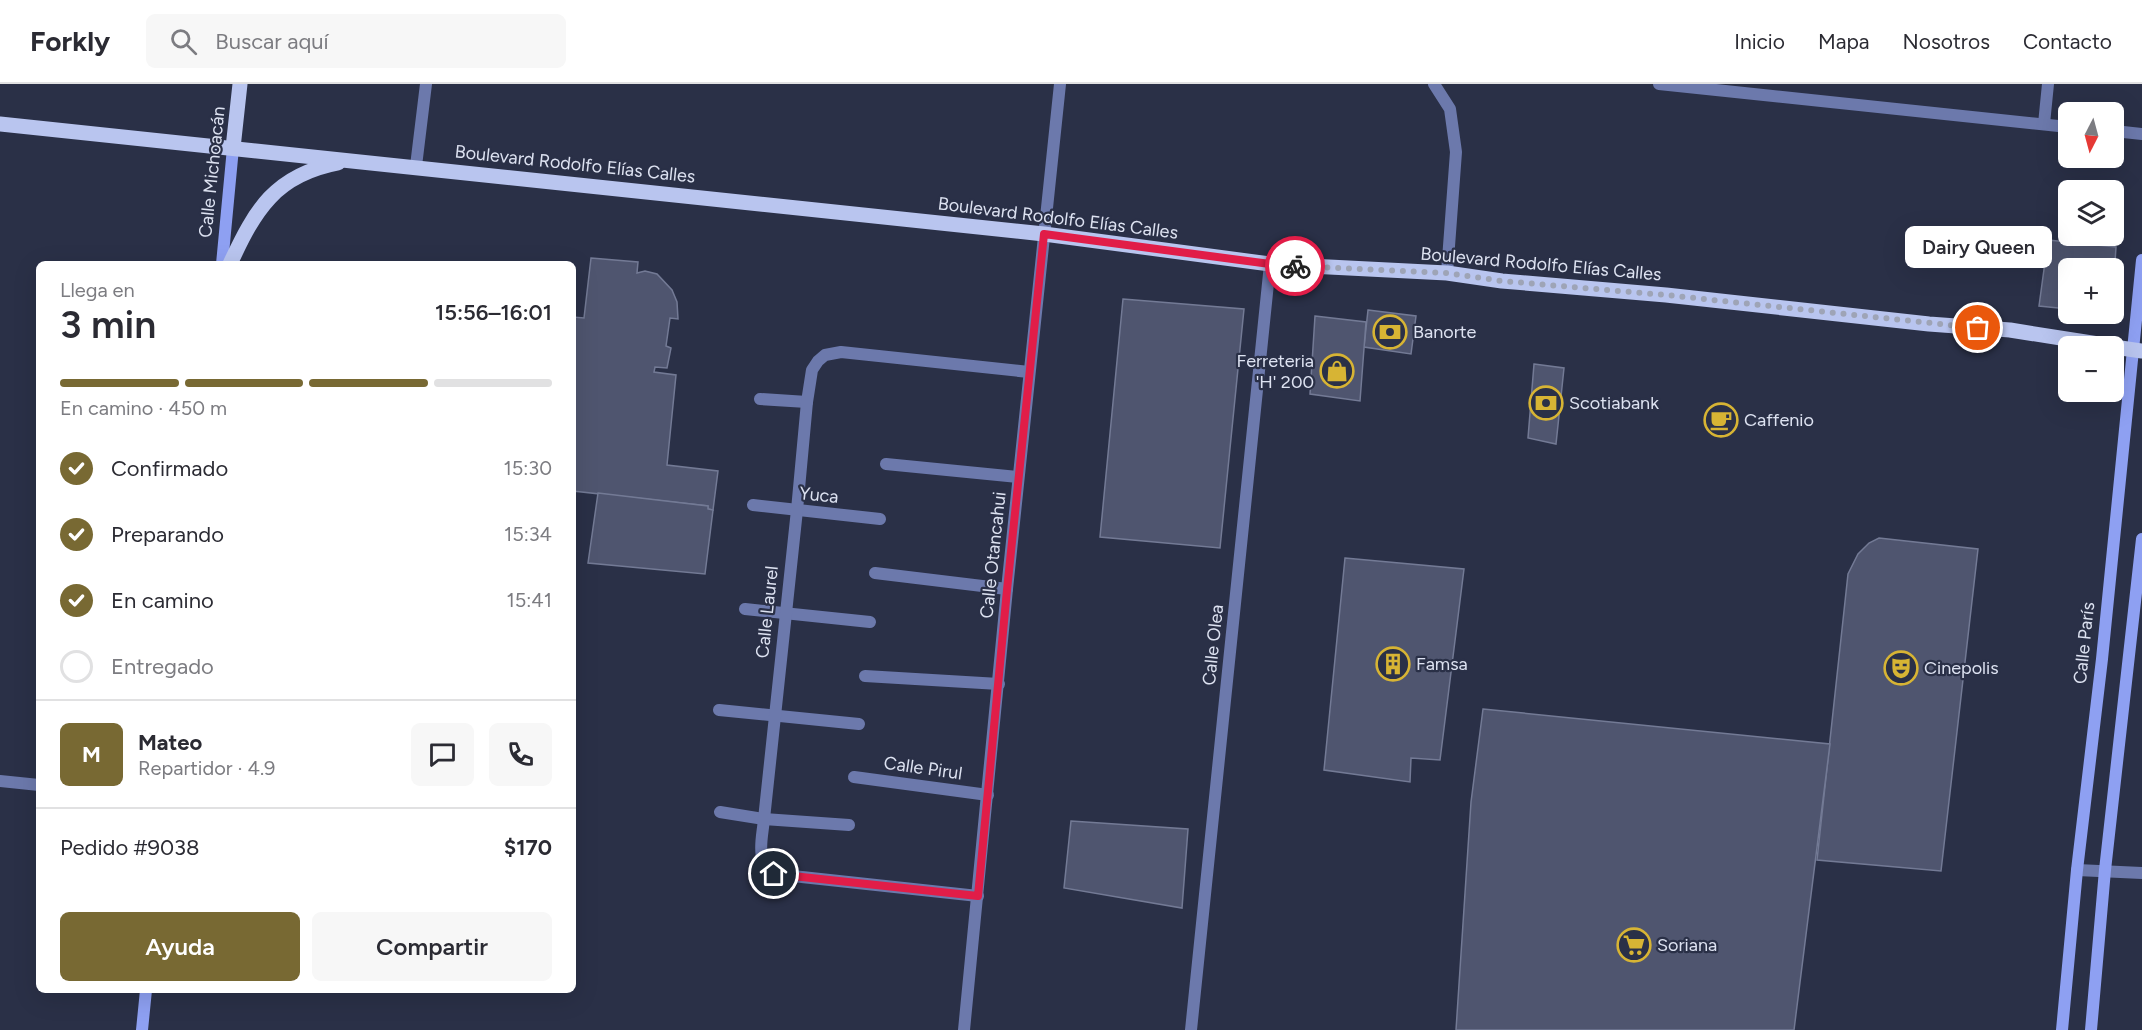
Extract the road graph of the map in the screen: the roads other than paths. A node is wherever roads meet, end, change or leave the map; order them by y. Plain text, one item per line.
1 (240, 84) edge
2 (426, 84) edge
3 (1060, 84) edge
4 (1434, 84) edge
5 (1659, 84) edge
6 (2048, 84) edge
7 (0, 124) edge
8 (2044, 124) junction
9 (2058, 126) edge
10 (2124, 132) edge
11 (2142, 134) edge
12 (233, 148) junction
13 (352, 160) junction
14 (416, 166) junction
15 (1044, 234) junction
16 (2142, 260) edge
17 (222, 261) edge
18 (231, 261) edge
19 (1270, 264) junction
20 (1447, 273) junction
21 (2058, 338) edge
22 (2137, 350) edge
23 (1029, 372) junction
24 (760, 399) dead end
25 (807, 402) junction
26 (886, 464) dead end
27 (1018, 477) junction
28 (753, 505) dead end
29 (797, 510) junction
30 (880, 519) dead end
31 (2142, 539) edge
32 (875, 573) dead end
33 (1007, 590) junction
34 (745, 609) dead end
35 (784, 614) junction
36 (870, 622) dead end
37 (864, 675) dead end
38 (999, 684) junction
39 (719, 710) dead end
40 (774, 716) junction
41 (859, 724) dead end
42 (854, 777) dead end
43 (0, 781) edge
44 (36, 785) edge
45 (988, 795) junction
46 (720, 812) dead end
47 (764, 819) junction
48 (849, 825) dead end
49 (2076, 870) junction
50 (2105, 870) junction
51 (2142, 873) edge
52 (978, 896) junction
53 (146, 993) edge
54 (142, 1030) edge
55 (964, 1030) edge
56 (1191, 1030) edge
57 (2062, 1030) edge
58 (2091, 1030) edge

1 - 12 main road, Calle Michoacán
2 - 14 street
3 - 15 street, Calle Otancahui
4 - 20 street
5 - 8 street
6 - 8 street
7 - 12 main road, Boulevard Rodolfo Elías Calles
8 - 9 street
10 - 11 street
12 - 13 main road, Boulevard Rodolfo Elías Calles
12 - 17 main road, Calle Michoacán
13 - 14 main road, Boulevard Rodolfo Elías Calles
13 - 18 main road
14 - 15 main road, Boulevard Rodolfo Elías Calles
15 - 19 main road, Boulevard Rodolfo Elías Calles
15 - 23 street, Calle Otancahui
16 - 22 main road, Calle París
19 - 20 main road, Boulevard Rodolfo Elías Calles
19 - 56 street, Calle Olea
20 - 21 main road, Boulevard Rodolfo Elías Calles
22 - 49 main road, Calle París
23 - 25 street, Calle Laurel
23 - 27 street, Calle Otancahui
24 - 25 street
25 - 29 street, Calle Laurel
26 - 27 street
27 - 33 street, Calle Otancahui
28 - 29 street, Yuca
29 - 30 street, Yuca
29 - 35 street, Calle Laurel
31 - 50 main road
32 - 33 street
33 - 38 street, Calle Otancahui
34 - 35 street
35 - 36 street
35 - 40 street, Calle Laurel
37 - 38 street
38 - 45 street, Calle Otancahui
39 - 40 street
40 - 41 street
40 - 47 street, Calle Laurel
42 - 45 street, Calle Pirul
43 - 44 street
45 - 52 street, Calle Otancahui
46 - 47 street
47 - 48 street
47 - 52 street, Calle Laurel
49 - 50 street
49 - 57 main road, Calle París
50 - 51 street
50 - 58 main road
52 - 55 street, Calle Otancahui
53 - 54 main road

